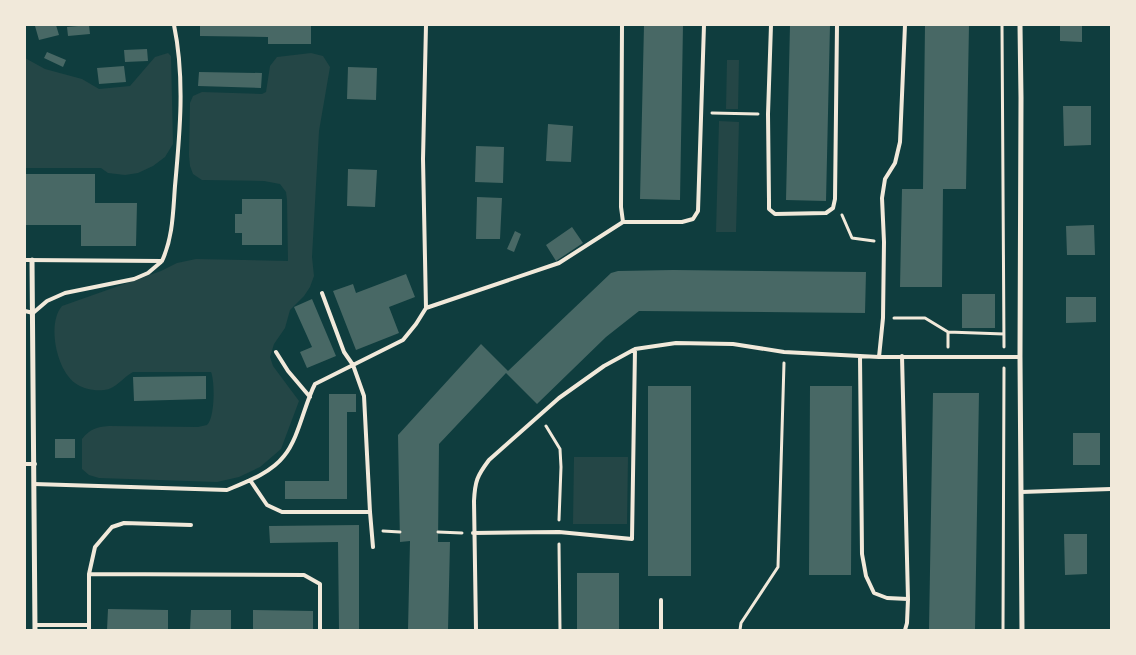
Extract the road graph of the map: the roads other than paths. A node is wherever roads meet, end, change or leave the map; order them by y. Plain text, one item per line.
1 (174, 25) edge
2 (426, 25) edge
3 (622, 25) edge
4 (704, 25) edge
5 (770, 25) edge
6 (837, 25) edge
7 (905, 25) edge
8 (1020, 25) edge
9 (624, 222) junction
10 (25, 260) edge
11 (32, 260) junction
12 (162, 261) junction
13 (322, 292) dead end
14 (426, 308) junction
15 (25, 311) edge
16 (33, 313) junction
17 (634, 349) junction
18 (276, 352) dead end
19 (860, 356) junction
20 (879, 356) junction
21 (902, 356) junction
22 (1020, 357) junction
23 (353, 365) junction
24 (310, 397) junction
25 (25, 464) edge
26 (34, 464) junction
27 (250, 480) junction
28 (34, 484) junction
29 (1111, 489) edge
30 (1021, 492) junction
31 (370, 512) junction
32 (191, 525) dead end
33 (473, 533) junction
34 (373, 547) dead end
35 (89, 574) junction
36 (661, 600) dead end
37 (908, 600) junction
38 (35, 627) edge
39 (89, 628) edge
40 (320, 630) edge
41 (476, 630) edge
42 (661, 630) edge
43 (906, 630) edge
44 (1022, 630) edge

1 - 12 lane
2 - 14 lane
3 - 9 lane
4 - 9 lane
5 - 6 lane
7 - 20 lane
8 - 22 street
9 - 14 lane
10 - 11 lane
11 - 12 lane
11 - 16 street
12 - 16 lane
13 - 23 lane
14 - 23 lane
15 - 16 lane
16 - 26 street
17 - 19 lane
17 - 33 lane
17 - 33 lane
18 - 24 lane
19 - 20 lane
19 - 37 lane
20 - 21 lane
21 - 22 lane
21 - 37 lane
22 - 30 street
23 - 24 lane
23 - 31 lane
24 - 27 lane
25 - 26 lane
26 - 28 street
27 - 28 lane
27 - 31 lane
28 - 38 street
29 - 30 lane
30 - 44 street
31 - 34 lane
32 - 35 lane
33 - 41 lane
35 - 39 lane
35 - 40 lane
36 - 42 lane
37 - 43 lane
38 - 39 lane

